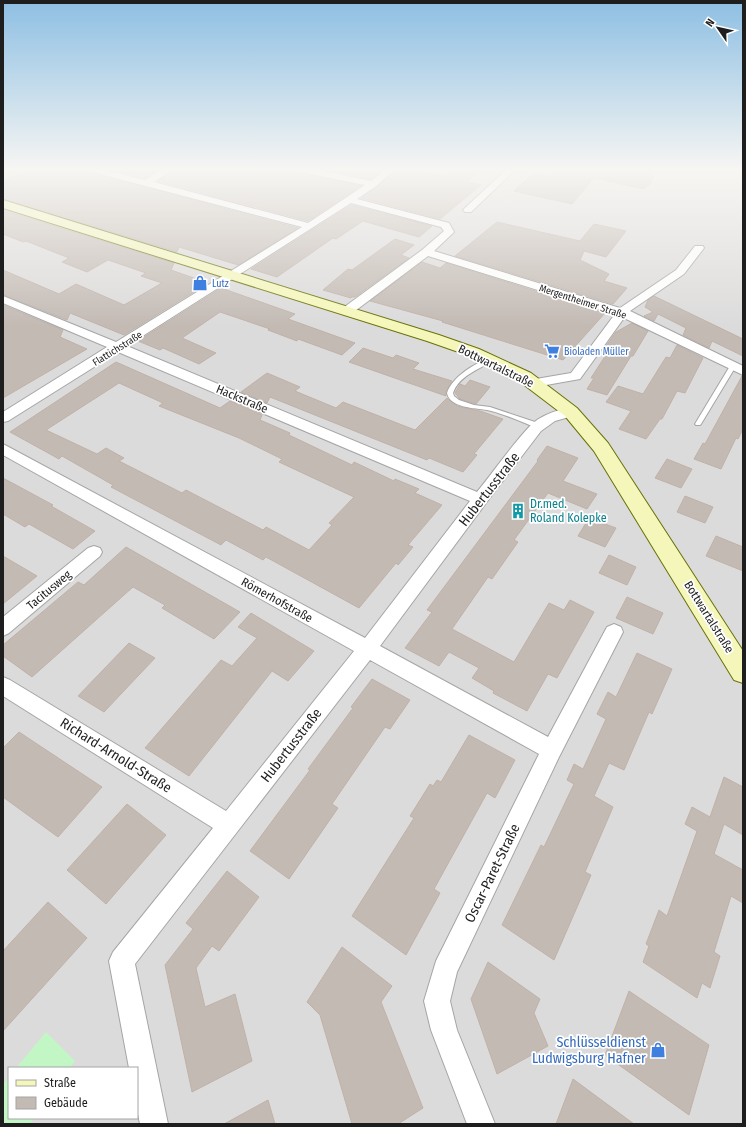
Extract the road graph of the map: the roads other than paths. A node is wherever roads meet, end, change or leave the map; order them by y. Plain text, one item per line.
1 (56, 221) edge
2 (289, 221) edge
3 (319, 221) edge
4 (432, 221) edge
5 (310, 226) junction
6 (699, 248) dead end
7 (426, 252) junction
8 (231, 276) junction
9 (3, 299) edge
10 (347, 311) junction
11 (622, 312) junction
12 (118, 347) junction
13 (490, 360) junction
14 (738, 368) edge
15 (535, 383) junction
16 (571, 412) junction
17 (3, 418) edge
18 (698, 424) dead end
19 (539, 426) junction
20 (3, 449) edge
21 (480, 499) junction
22 (94, 552) dead end
23 (3, 628) edge
24 (614, 632) dead end
25 (367, 649) junction
26 (743, 672) edge
27 (3, 686) edge
28 (552, 750) junction
29 (229, 825) junction
30 (154, 1124) edge
31 (481, 1124) edge

1 - 8 main road, Bottwartalstraße
2 - 5 street
3 - 5 street, Flattichstraße
4 - 7 street
5 - 8 street, Flattichstraße
6 - 11 street
7 - 10 street
7 - 11 street, Mergentheimer Straße
8 - 10 main road, Bottwartalstraße
8 - 12 street, Flattichstraße
9 - 12 street, Hackstraße
10 - 13 main road, Bottwartalstraße
11 - 14 street, Mergentheimer Straße
11 - 15 street
12 - 17 street, Flattichstraße
12 - 21 street, Hackstraße
13 - 15 main road, Bottwartalstraße
13 - 19 lane
14 - 18 lane, Mergentheimer Straße
15 - 16 main road, Bottwartalstraße
16 - 19 street, Hubertusstraße
16 - 26 main road, Bottwartalstraße
19 - 21 street, Hubertusstraße
20 - 25 street, Römerhofstraße
21 - 25 street, Hubertusstraße
22 - 23 street, Tacitusweg
24 - 28 street, Oscar-Paret-Straße
25 - 28 street, Römerhofstraße
25 - 29 street, Hubertusstraße
27 - 29 street, Richard-Arnold-Straße
28 - 31 street, Oscar-Paret-Straße
29 - 30 street, Hubertusstraße

